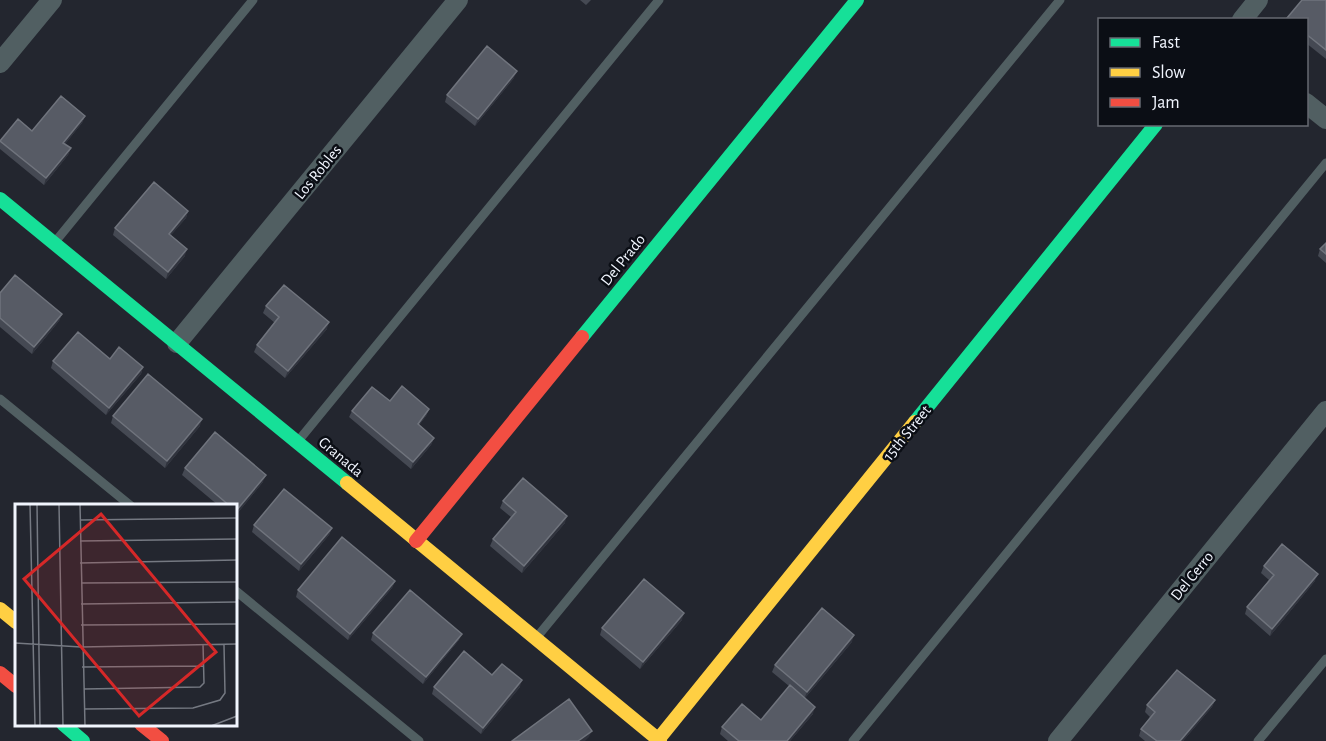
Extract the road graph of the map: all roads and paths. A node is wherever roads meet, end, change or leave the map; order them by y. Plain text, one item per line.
1 (51, 0) edge
2 (253, 0) edge
3 (458, 0) edge
4 (659, 0) edge
5 (857, 0) edge
6 (1060, 0) edge
7 (1258, 0) edge
8 (1244, 18) edge
9 (0, 63) edge
10 (1308, 105) edge
11 (1326, 119) edge
12 (1154, 126) edge
13 (1326, 163) edge
14 (0, 199) edge
15 (54, 243) junction
16 (177, 343) junction
17 (0, 399) edge
18 (1326, 411) edge
19 (297, 442) junction
20 (129, 504) edge
21 (416, 541) junction
22 (237, 592) edge
23 (0, 609) edge
24 (15, 621) edge
25 (535, 639) junction
26 (1326, 659) edge
27 (0, 673) edge
28 (15, 685) edge
29 (65, 726) edge
30 (143, 726) edge
31 (83, 741) edge
32 (162, 741) edge
33 (419, 741) edge
34 (658, 741) edge
35 (853, 741) edge
36 (1058, 741) edge
37 (1258, 741) edge

1 - 9 street
2 - 15 lane
3 - 16 street, Los Robles
4 - 19 lane
5 - 21 street, Del Prado
6 - 25 lane
7 - 8 street
10 - 11 street
12 - 34 street, 15th Street
13 - 35 lane
14 - 15 street, Granada
15 - 16 street, Granada
16 - 19 street, Granada
17 - 20 lane
18 - 36 street, Del Cerro
19 - 21 street, Granada
21 - 25 street, Granada
22 - 33 lane
23 - 24 street
25 - 34 street, Granada
26 - 37 lane
27 - 28 street
29 - 31 street
30 - 32 street

